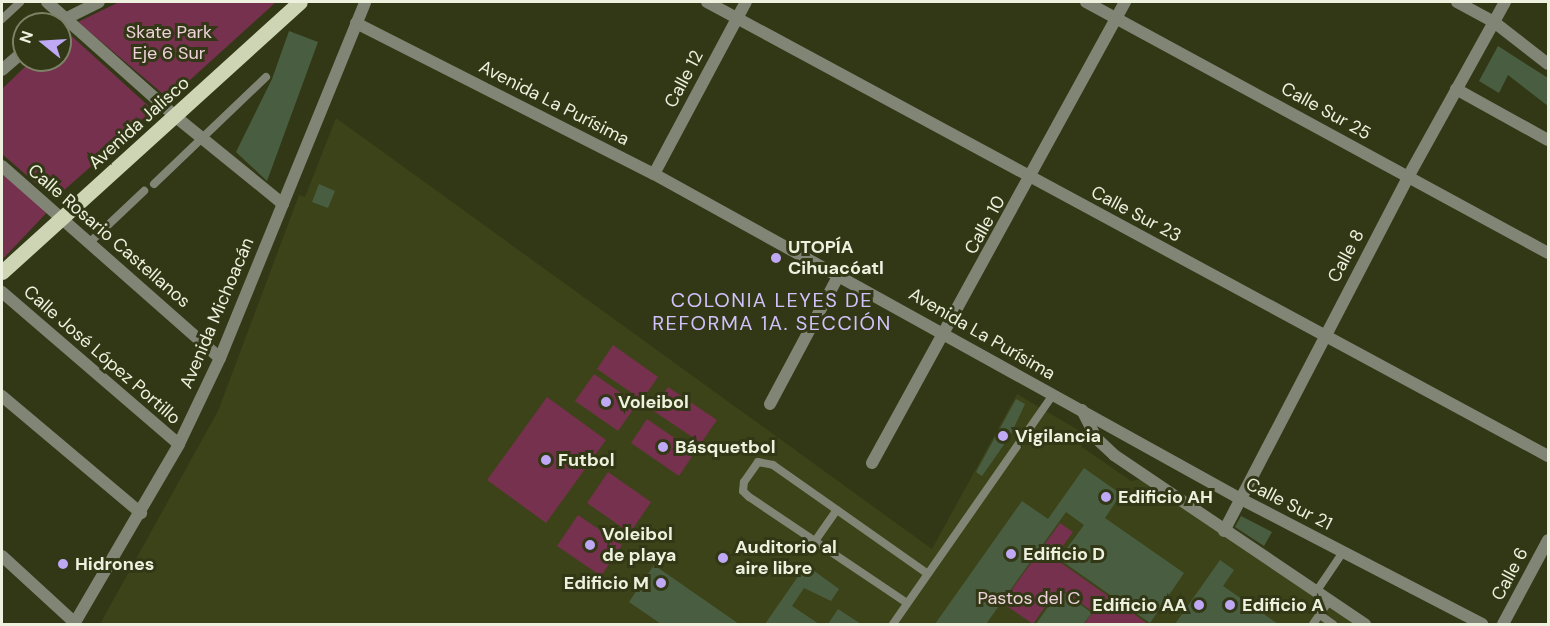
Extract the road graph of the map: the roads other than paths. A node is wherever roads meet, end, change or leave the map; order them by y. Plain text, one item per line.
1 (20, 2) edge
2 (95, 2) edge
3 (300, 2) edge
4 (365, 2) edge
5 (707, 2) edge
6 (746, 2) edge
7 (1086, 2) edge
8 (1125, 2) edge
9 (1457, 2) edge
10 (1505, 2) edge
11 (72, 14) edge
12 (738, 17) junction
13 (1116, 18) junction
14 (2, 19) edge
15 (1494, 22) junction
16 (356, 23) junction
17 (72, 31) edge
18 (1548, 64) edge
19 (266, 77) dead end
20 (1456, 89) junction
21 (176, 117) junction
22 (204, 140) junction
23 (1548, 140) edge
24 (2, 166) edge
25 (654, 174) junction
26 (1031, 177) junction
27 (1408, 177) junction
28 (154, 184) dead end
29 (144, 191) dead end
30 (283, 204) junction
31 (62, 218) junction
32 (89, 243) junction
33 (1548, 254) edge
34 (2, 272) edge
35 (839, 275) junction
36 (2, 292) edge
37 (946, 333) junction
38 (1324, 335) junction
39 (220, 358) junction
40 (1053, 394) junction
41 (2, 396) edge
42 (770, 404) dead end
43 (1082, 410) junction
44 (179, 444) junction
45 (1548, 456) edge
46 (872, 463) dead end
47 (1239, 498) junction
48 (837, 510) junction
49 (141, 513) junction
50 (1224, 531) junction
51 (1548, 540) edge
52 (816, 541) junction
53 (1343, 552) junction
54 (2, 556) edge
55 (928, 574) junction
56 (1316, 592) junction
57 (1329, 601) junction
58 (907, 603) junction
59 (1320, 615) junction
60 (75, 624) edge
61 (893, 624) edge
62 (1313, 624) edge
63 (1333, 624) edge
64 (1365, 624) edge
65 (1482, 624) edge
66 (1503, 624) edge

1 - 14 lane
2 - 11 street
3 - 21 main road, Avenida Jalisco
4 - 16 street, Avenida Michoacán
5 - 12 street, Calle Sur 23
6 - 12 street, Calle 12
7 - 13 street, Calle Sur 25
8 - 13 street, Calle 10
9 - 15 street
10 - 15 street, Calle 8
12 - 25 street, Calle 12
12 - 26 street, Calle Sur 23
13 - 26 street, Calle 10
13 - 27 street, Calle Sur 25
15 - 18 street
15 - 20 street, Calle 8
16 - 25 street, Avenida La Purísima
16 - 30 street, Avenida Michoacán
17 - 21 street
19 - 22 lane
20 - 23 street
20 - 27 street, Calle 8
21 - 22 street
21 - 31 main road, Avenida Jalisco
22 - 28 lane
22 - 30 street
24 - 31 street, Calle Rosario Castellanos
25 - 35 street, Avenida La Purísima
26 - 37 street, Calle 10
26 - 38 street, Calle Sur 23
27 - 33 street, Calle Sur 25
27 - 38 street, Calle 8
29 - 32 lane
30 - 39 street, Avenida Michoacán
31 - 32 street, Calle Rosario Castellanos
31 - 34 main road, Avenida Jalisco
32 - 39 street, Calle Rosario Castellanos
35 - 37 street, Avenida La Purísima
35 - 42 street
36 - 44 street, Calle José López Portillo
37 - 40 street, Avenida La Purísima
37 - 46 street, Calle 10
38 - 45 street, Calle Sur 23
38 - 47 street, Calle 8
39 - 44 street, Avenida Michoacán
40 - 43 street, Avenida La Purísima
40 - 55 lane
41 - 49 street
43 - 47 street, Calle Sur 21
43 - 50 street
44 - 49 street, Avenida Michoacán
47 - 50 street, Calle 8
47 - 53 street, Calle Sur 21
48 - 52 lane
48 - 52 lane
48 - 55 lane
49 - 60 street, Avenida Michoacán
50 - 56 street
51 - 66 street, Calle 6
52 - 58 lane
53 - 56 lane
53 - 65 street, Calle Sur 21
54 - 60 street
55 - 58 lane
56 - 57 street
57 - 59 lane
57 - 64 street
58 - 61 lane
59 - 62 lane
59 - 63 lane

